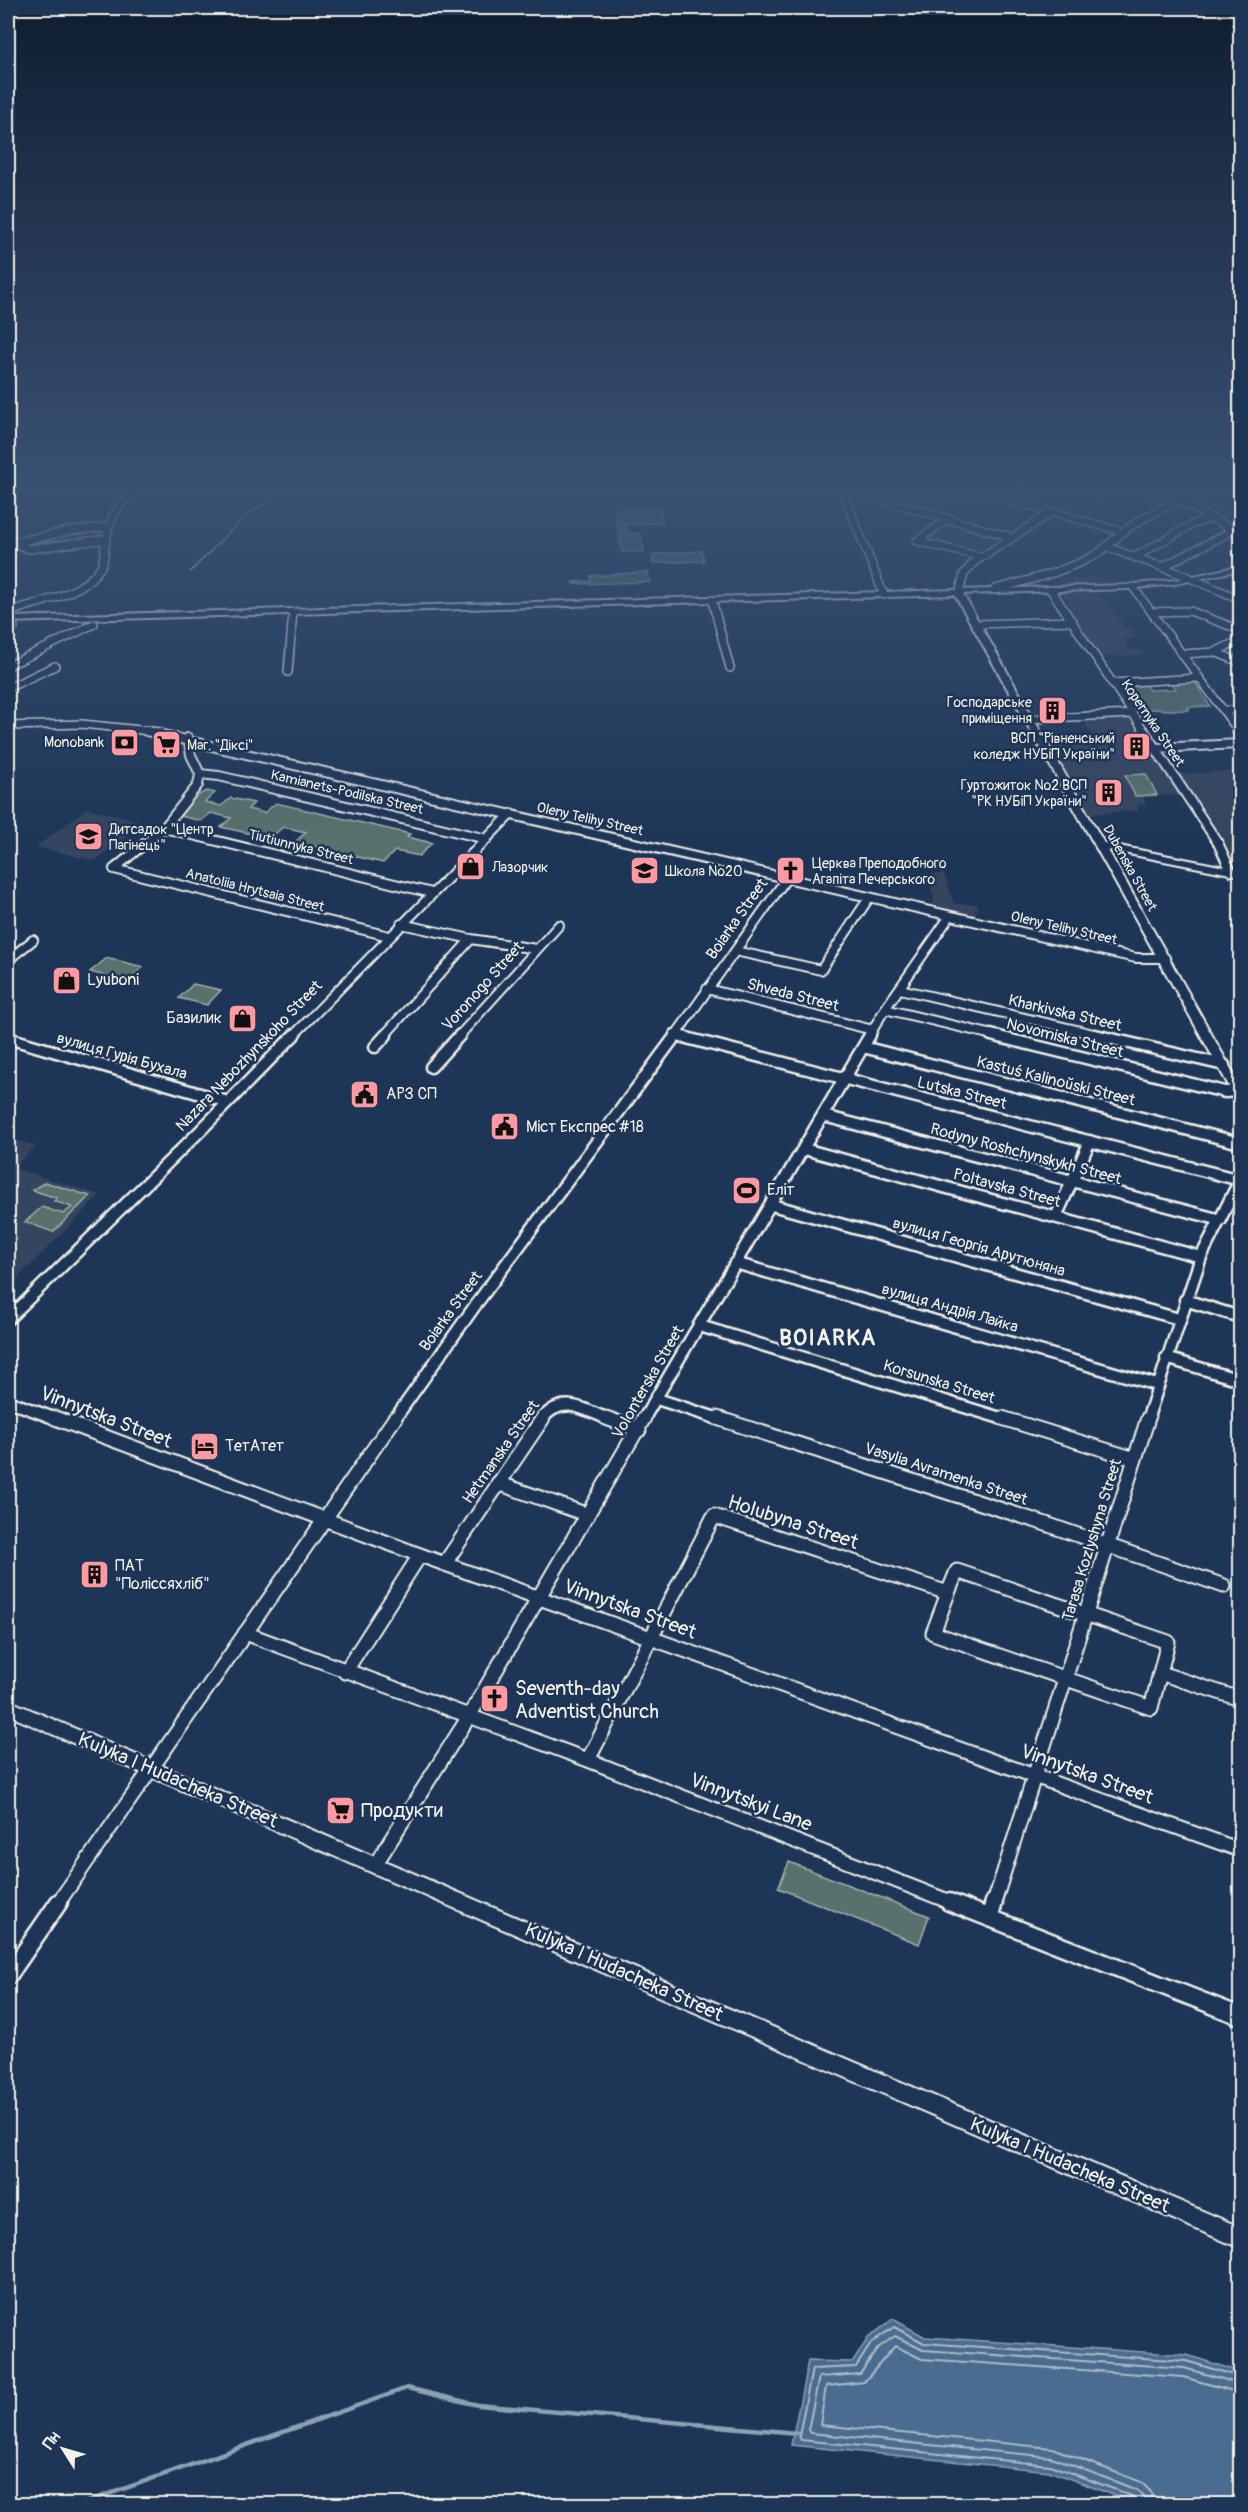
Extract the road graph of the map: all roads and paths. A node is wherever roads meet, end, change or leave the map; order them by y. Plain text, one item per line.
1 (460, 607) edge
2 (714, 607) edge
3 (968, 607) edge
4 (1064, 607) edge
5 (1148, 607) edge
6 (293, 612) junction
7 (1152, 612) junction
8 (1073, 621) junction
9 (94, 624) dead end
10 (977, 624) junction
11 (10, 626) edge
12 (1240, 630) edge
13 (1240, 640) edge
14 (1215, 652) junction
15 (1183, 654) junction
16 (1240, 662) edge
17 (8, 666) edge
18 (55, 666) dead end
19 (730, 668) dead end
20 (288, 672) dead end
21 (1199, 678) junction
22 (1112, 683) junction
23 (8, 688) edge
24 (1240, 710) edge
25 (1224, 711) junction
26 (1132, 714) junction
27 (1030, 719) junction
28 (8, 726) edge
29 (1240, 734) edge
30 (188, 738) junction
31 (1240, 744) edge
32 (1156, 748) junction
33 (200, 774) junction
34 (511, 814) junction
35 (164, 828) junction
36 (486, 839) junction
37 (1101, 846) junction
38 (1236, 872) edge
39 (786, 879) junction
40 (432, 893) junction
41 (869, 898) junction
42 (950, 916) junction
43 (401, 924) junction
44 (559, 925) dead end
45 (389, 936) junction
46 (471, 939) junction
47 (33, 940) dead end
48 (536, 949) junction
49 (735, 951) junction
50 (1165, 958) junction
51 (8, 960) edge
52 (707, 989) junction
53 (900, 989) junction
54 (885, 1009) junction
55 (873, 1030) junction
56 (675, 1035) junction
57 (10, 1041) edge
58 (375, 1047) dead end
59 (863, 1047) junction
60 (1224, 1065) junction
61 (430, 1067) dead end
62 (846, 1079) junction
63 (1238, 1087) edge
64 (228, 1102) junction
65 (824, 1116) junction
66 (1090, 1141) junction
67 (1240, 1143) edge
68 (804, 1149) junction
69 (1240, 1180) edge
70 (1072, 1182) junction
71 (772, 1205) junction
72 (1056, 1217) junction
73 (1221, 1220) junction
74 (1201, 1257) junction
75 (735, 1263) junction
76 (1185, 1300) junction
77 (1240, 1317) edge
78 (1179, 1318) junction
79 (8, 1319) edge
80 (700, 1326) junction
81 (1166, 1358) junction
82 (1240, 1380) edge
83 (1157, 1385) junction
84 (657, 1399) junction
85 (8, 1401) edge
86 (639, 1430) junction
87 (1135, 1459) junction
88 (498, 1483) junction
89 (588, 1515) junction
90 (323, 1518) junction
91 (1107, 1547) junction
92 (420, 1555) junction
93 (445, 1563) junction
94 (1224, 1586) dead end
95 (948, 1593) junction
96 (538, 1596) junction
97 (1087, 1615) junction
98 (245, 1633) junction
99 (652, 1637) junction
100 (345, 1672) junction
101 (1160, 1673) junction
102 (1066, 1679) junction
103 (1240, 1699) edge
104 (8, 1707) edge
105 (468, 1718) junction
106 (588, 1760) junction
107 (149, 1768) junction
108 (1034, 1775) junction
109 (1240, 1850) edge
110 (375, 1864) junction
111 (990, 1916) junction
112 (8, 1976) edge
113 (1240, 2016) edge
114 (1240, 2238) edge

1 - 6 main road
2 - 19 street
3 - 10 main road, Dubenska Street
4 - 8 street, Kopernyka Street
5 - 7 street
6 - 11 main road
6 - 20 street
7 - 12 street
7 - 15 street
8 - 10 street
8 - 22 street, Kopernyka Street
9 - 17 street
10 - 27 main road, Dubenska Street
13 - 14 street
14 - 15 street
14 - 16 street
15 - 21 street
18 - 23 street
21 - 22 street
21 - 25 street
22 - 26 street, Kopernyka Street
24 - 25 street
25 - 29 street
26 - 27 street
26 - 32 street, Kopernyka Street
27 - 37 main road, Dubenska Street
28 - 30 street, Oleny Telihy Street
30 - 33 street
30 - 34 street, Oleny Telihy Street
31 - 32 street
32 - 38 street, Kopernyka Street
33 - 35 street
33 - 36 street, Kamianets-Podilska Street
34 - 36 street, Nazara Nebozhynskoho Street
34 - 39 street, Oleny Telihy Street
35 - 40 street, Tiutiunnyka Street
35 - 45 street, Anatoliia Hrytsaia Street
36 - 40 street, Nazara Nebozhynskoho Street
37 - 38 main road
37 - 50 main road, Dubenska Street
39 - 41 street, Oleny Telihy Street
39 - 49 street, Boiarka Street
40 - 43 street, Nazara Nebozhynskoho Street
41 - 42 street, Oleny Telihy Street
41 - 49 street
42 - 50 street, Oleny Telihy Street
42 - 53 street, Volonterska Street
43 - 45 street, Nazara Nebozhynskoho Street
43 - 46 street
44 - 48 street, Voronogo Street
45 - 64 street, Nazara Nebozhynskoho Street
46 - 48 street
46 - 58 street
47 - 51 street
48 - 61 street, Voronogo Street
49 - 52 street, Boiarka Street
50 - 60 main road, Dubenska Street
52 - 55 street, Shveda Street
52 - 56 street, Boiarka Street
53 - 54 street, Volonterska Street
53 - 60 street, Kharkivska Street
54 - 55 street, Volonterska Street
54 - 63 street, Novomiska Street
55 - 59 street, Volonterska Street
56 - 62 street, Lutska Street
56 - 90 street, Boiarka Street
57 - 64 street, вулиця Гурія Бухала
59 - 62 street, Volonterska Street
59 - 67 street, Kastuś Kalinoŭski Street
60 - 63 main road, Dubenska Street
62 - 65 street, Volonterska Street
62 - 66 street, Lutska Street
64 - 79 street, Nazara Nebozhynskoho Street
65 - 68 street, Volonterska Street
65 - 70 street, Rodyny Roshchynskykh Street
66 - 69 street, Lutska Street
66 - 70 street
68 - 71 street, Volonterska Street
68 - 72 street, Poltavska Street
69 - 73 street, Tarasa Kozlyshyna Street
70 - 72 street
70 - 73 street, Rodyny Roshchynskykh Street
71 - 75 street, Volonterska Street
71 - 78 street, вулиця Георгія Арутюняна
72 - 74 street, Poltavska Street
73 - 74 street, Tarasa Kozlyshyna Street
74 - 76 street, Tarasa Kozlyshyna Street
75 - 80 street, Volonterska Street
75 - 83 street, вулиця Андрія Лайка
76 - 77 street
76 - 78 street, Tarasa Kozlyshyna Street
78 - 81 street, Tarasa Kozlyshyna Street
80 - 84 street, Volonterska Street
80 - 87 street, Korsunska Street
81 - 82 street
81 - 83 street, Tarasa Kozlyshyna Street
83 - 87 street, Tarasa Kozlyshyna Street
84 - 86 street, Volonterska Street
84 - 91 street, Vasylia Avramenka Street
85 - 90 street, Vinnytska Street
86 - 88 street, Hetmanska Street
86 - 89 street, Volonterska Street
87 - 91 street, Tarasa Kozlyshyna Street
88 - 89 street
88 - 93 street, Hetmanska Street
89 - 96 street, Volonterska Street
90 - 92 street, Vinnytska Street
90 - 98 street, Boiarka Street
91 - 94 street, Vasylia Avramenka Street
91 - 97 street, Tarasa Kozlyshyna Street
92 - 93 street, Vinnytska Street
92 - 100 street
93 - 96 street, Vinnytska Street
95 - 97 street
95 - 99 street, Holubyna Street
95 - 102 street
96 - 99 street, Vinnytska Street
96 - 105 street, Volonterska Street
97 - 101 street
97 - 102 street, Tarasa Kozlyshyna Street
98 - 100 street, Vinnytskyi Lane
98 - 107 street, Boiarka Street
99 - 106 street, Holubyna Street
99 - 108 street, Vinnytska Street
100 - 105 street, Vinnytskyi Lane
101 - 102 street
101 - 103 street
102 - 108 street, Tarasa Kozlyshyna Street
104 - 107 main road, Kulyka I Hudacheka Street
105 - 106 street, Vinnytskyi Lane
105 - 110 street, Volonterska Street
106 - 111 street, Vinnytskyi Lane
107 - 110 main road, Kulyka I Hudacheka Street
107 - 112 street, Boiarka Street
108 - 109 street, Vinnytska Street
108 - 111 street, Tarasa Kozlyshyna Street
110 - 114 main road, Kulyka I Hudacheka Street
111 - 113 street, Vinnytskyi Lane

